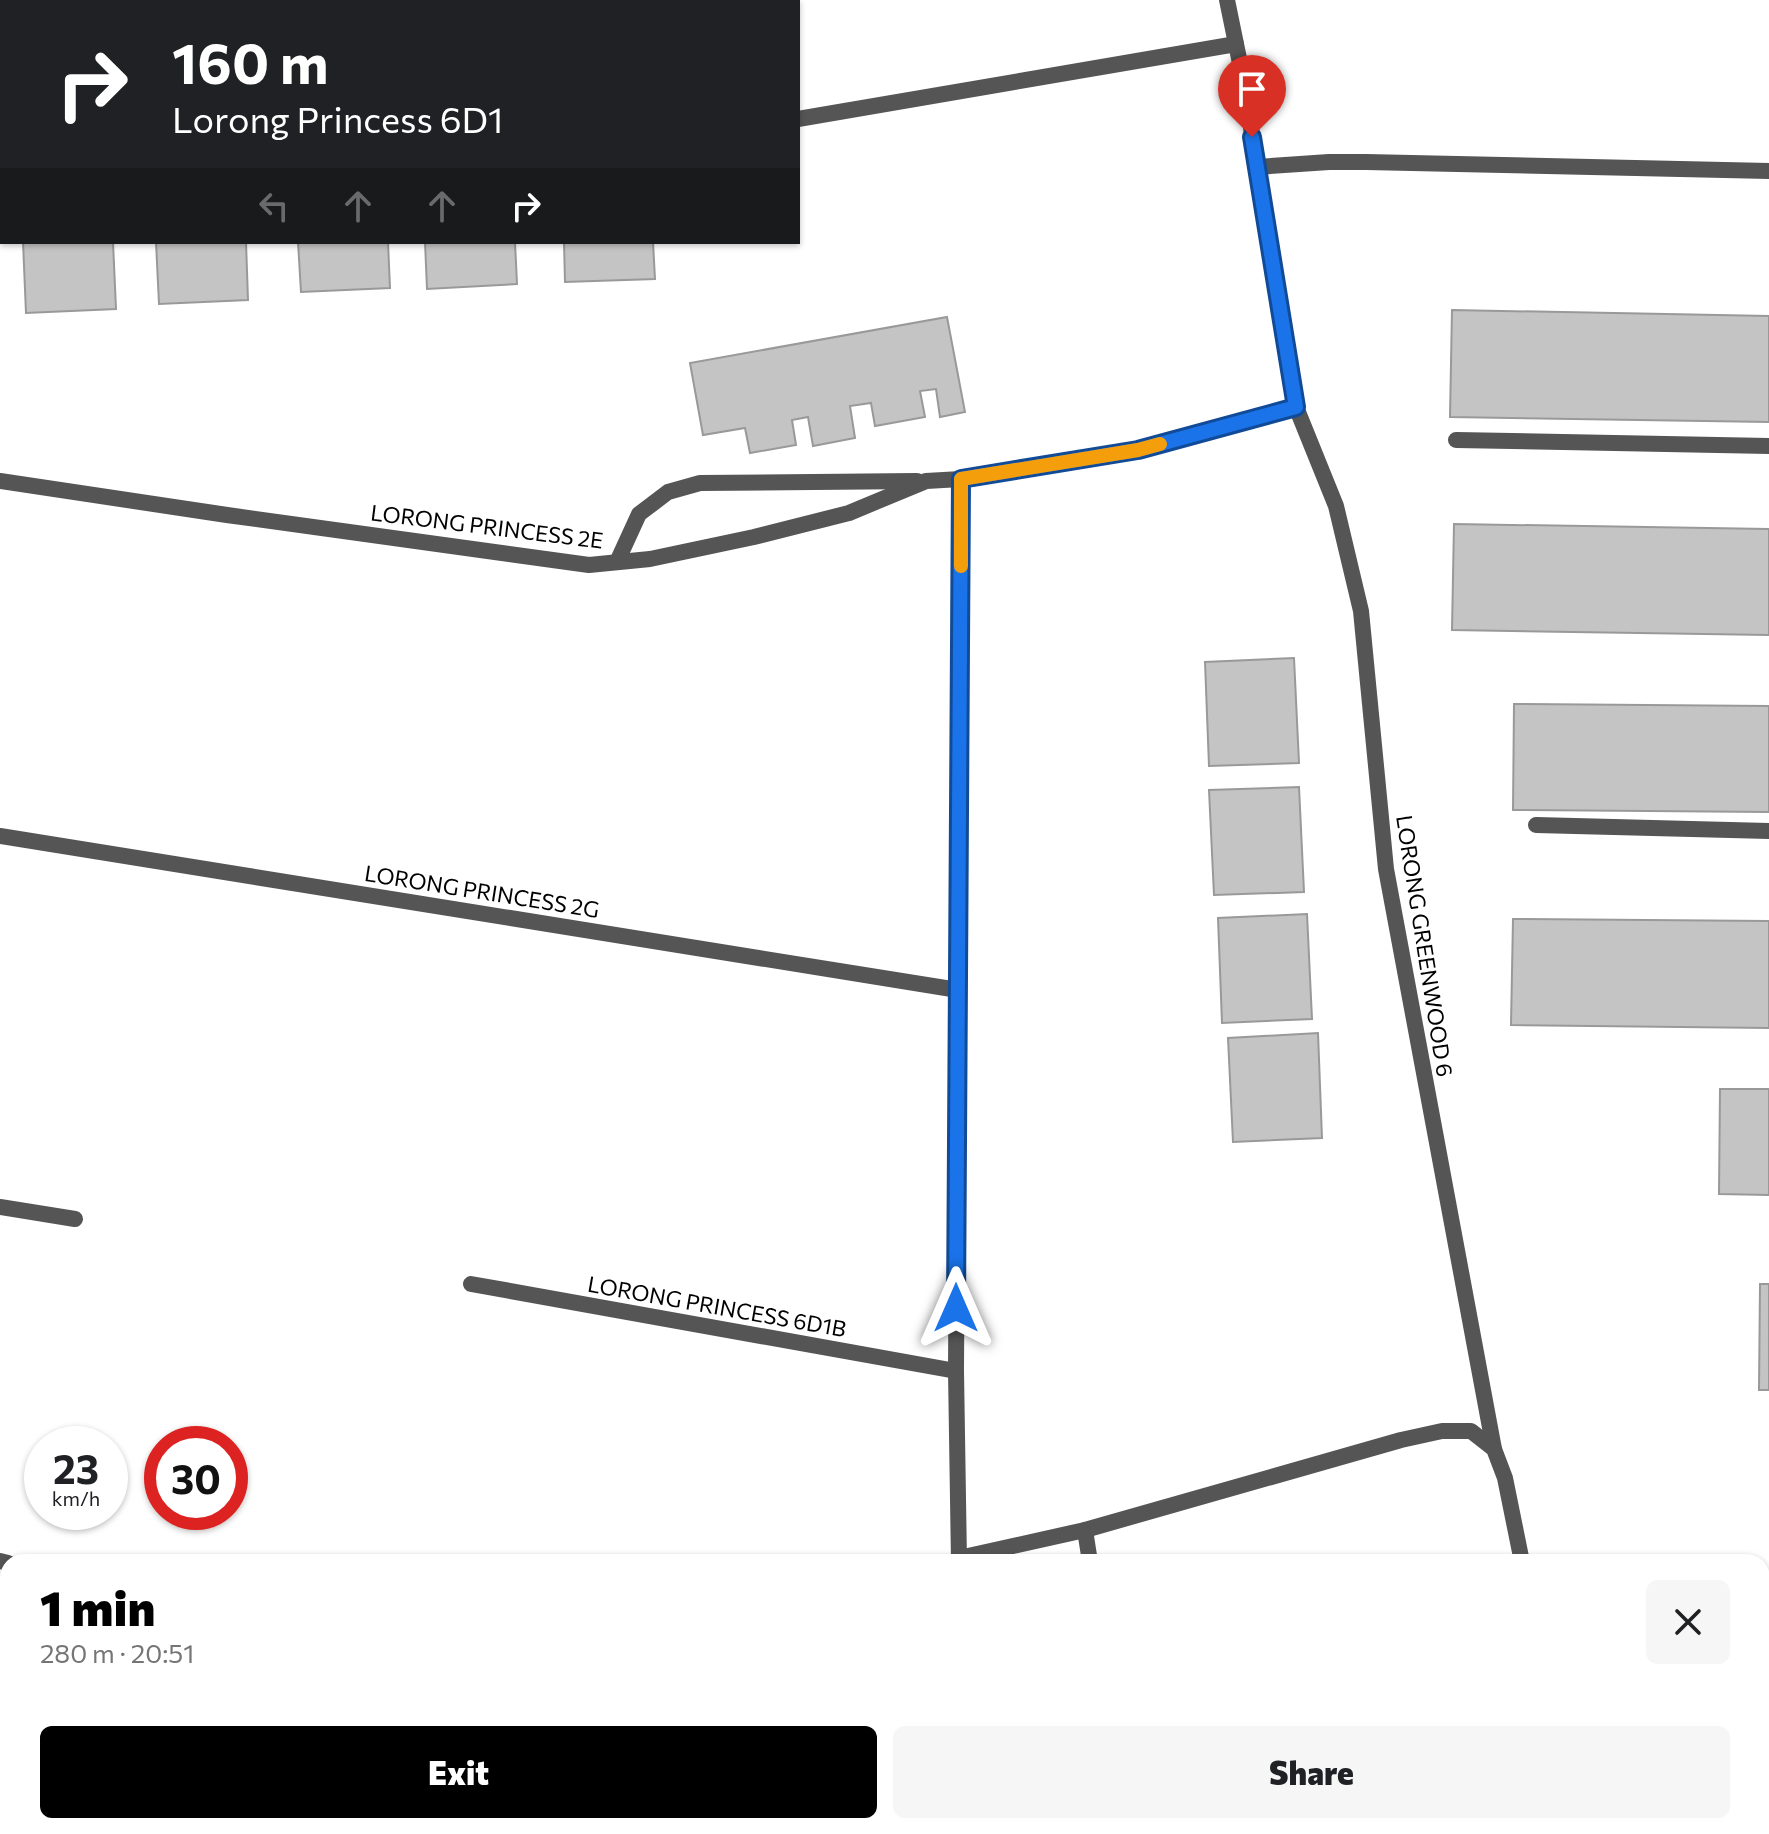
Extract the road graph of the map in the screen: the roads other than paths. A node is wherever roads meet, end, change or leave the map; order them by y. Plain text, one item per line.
1 (1227, 0) edge
2 (1236, 44) junction
3 (800, 119) edge
4 (1257, 167) junction
5 (1769, 171) edge
6 (1296, 407) junction
7 (1456, 440) dead end
8 (1769, 446) edge
9 (961, 479) junction
10 (0, 481) edge
11 (926, 481) junction
12 (617, 562) junction
13 (1536, 825) dead end
14 (1769, 831) edge
15 (0, 836) edge
16 (958, 990) junction
17 (0, 1207) edge
18 (75, 1219) dead end
19 (471, 1284) dead end
20 (956, 1371) junction
21 (1494, 1449) junction
22 (1085, 1530) junction
23 (959, 1554) edge
24 (984, 1554) edge
25 (1089, 1554) edge
26 (1520, 1554) edge

1 - 2 street, LORONG GREENWOOD 6
2 - 3 street
2 - 4 street, LORONG GREENWOOD 6
4 - 5 street
4 - 6 street, LORONG GREENWOOD 6
6 - 9 street, LORONG PRINCESS 2E
6 - 21 street, LORONG GREENWOOD 6
7 - 8 street
9 - 11 street, LORONG PRINCESS 2E
9 - 16 street
10 - 12 street, LORONG PRINCESS 2E
11 - 12 street, LORONG PRINCESS 2E
11 - 12 street
13 - 14 street
15 - 16 street, LORONG PRINCESS 2G
16 - 20 street
17 - 18 street
19 - 20 street, LORONG PRINCESS 6D1B
20 - 23 street
21 - 22 street
21 - 26 street, LORONG GREENWOOD 6
22 - 24 street
22 - 25 street

